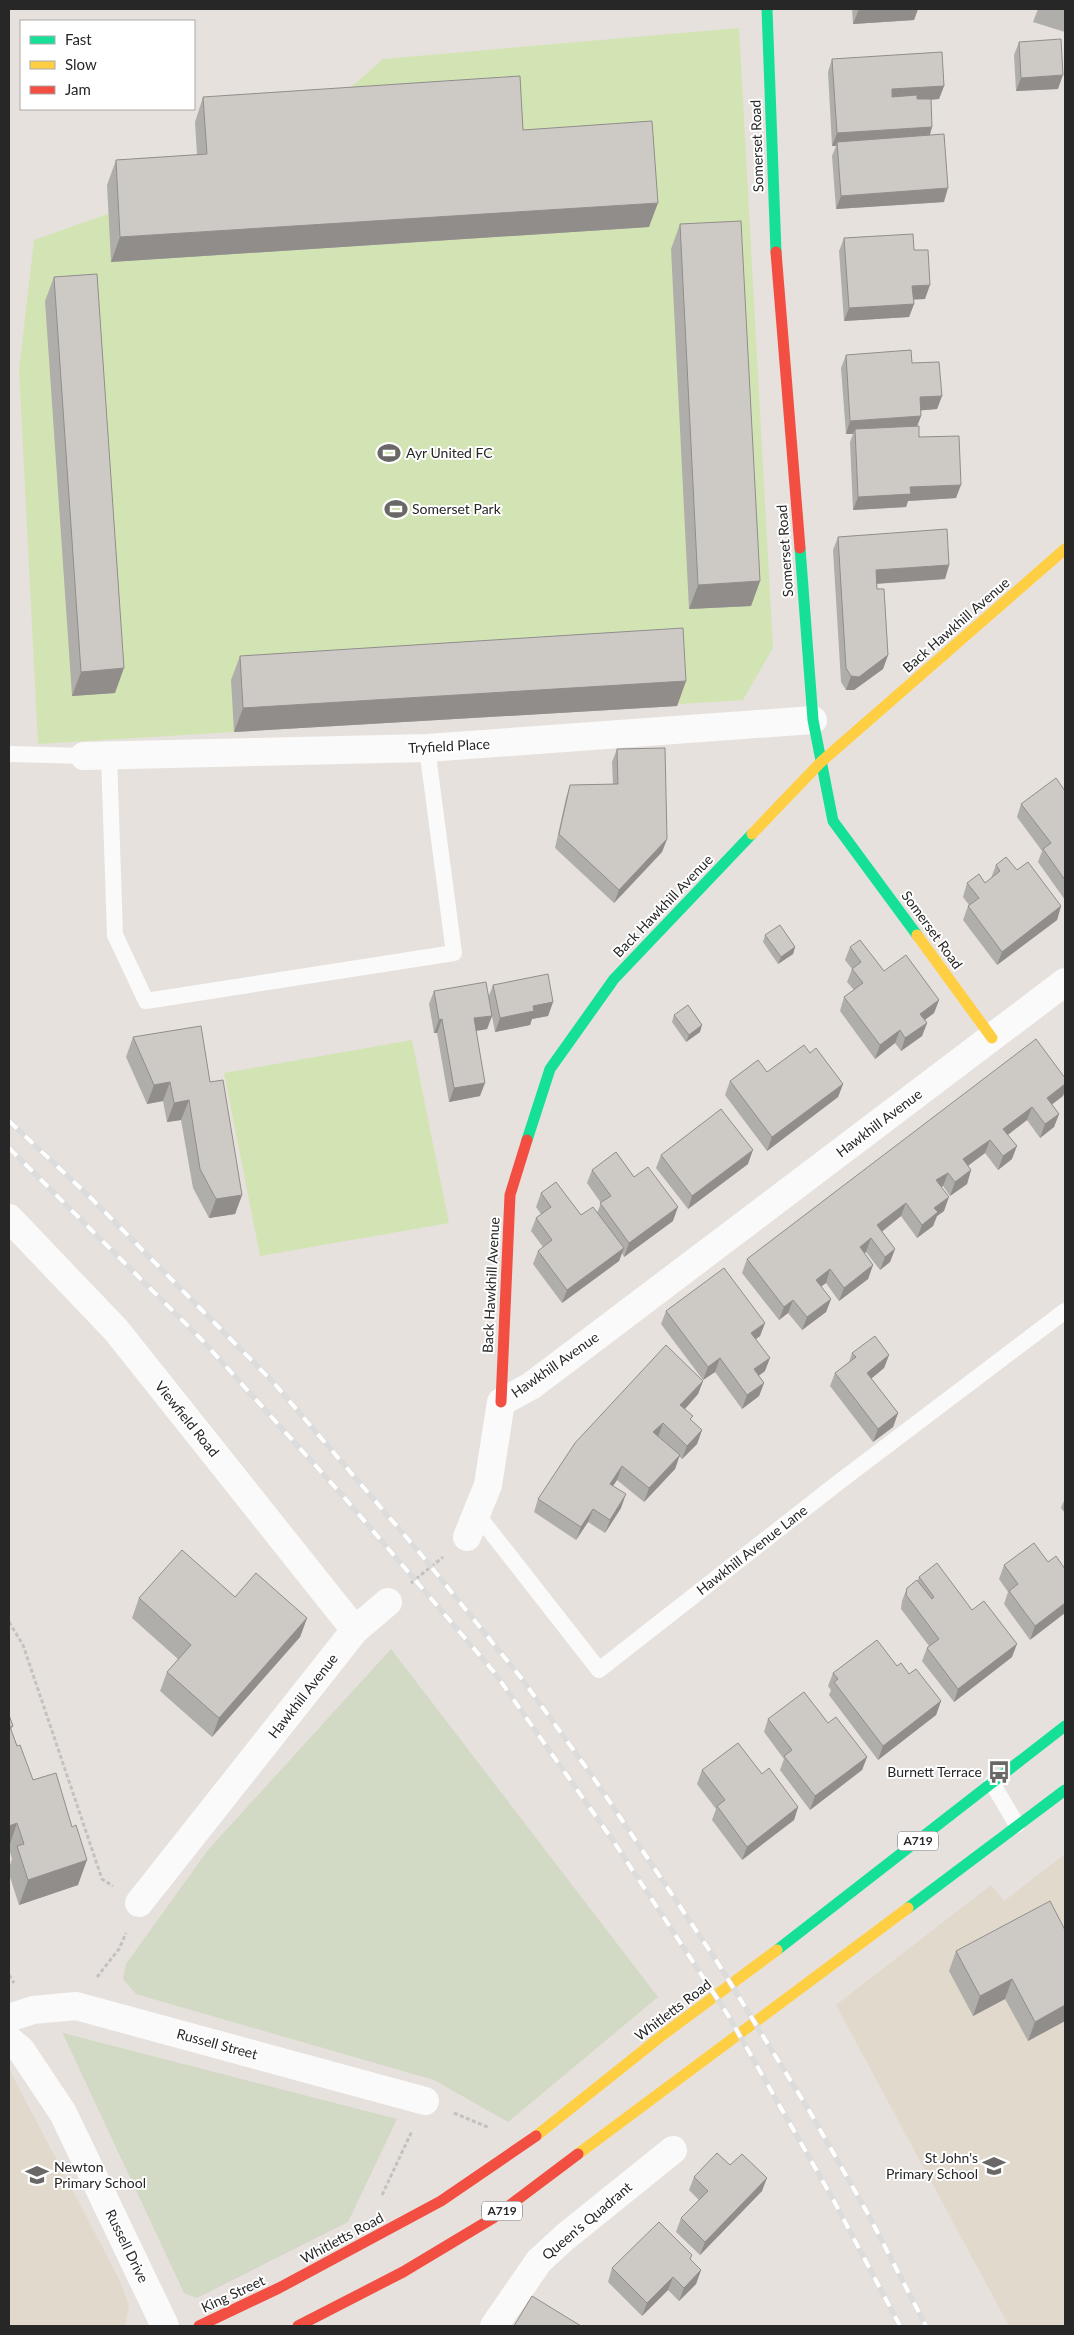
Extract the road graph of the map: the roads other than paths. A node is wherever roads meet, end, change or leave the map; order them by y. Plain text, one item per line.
1 (767, 9) edge
2 (1065, 549) edge
3 (814, 720) junction
4 (427, 748) junction
5 (9, 754) edge
6 (97, 756) junction
7 (821, 762) junction
8 (1065, 982) edge
9 (992, 1038) junction
10 (9, 1218) edge
11 (1065, 1311) edge
12 (501, 1402) junction
13 (472, 1525) joint
14 (388, 1602) road end
15 (355, 1630) junction
16 (1065, 1726) edge
17 (992, 1783) junction
18 (1065, 1790) edge
19 (1017, 1825) junction
20 (140, 1903) road end
21 (9, 2018) edge
22 (9, 2040) edge
23 (425, 2101) road end
24 (673, 2150) dead end
25 (279, 2288) joint
26 (165, 2326) edge
27 (199, 2326) edge
28 (300, 2326) edge
29 (494, 2326) edge

1 - 3 street, Somerset Road
2 - 7 street, Back Hawkhill Avenue
3 - 4 street, Tryfield Place
3 - 7 street, Somerset Road
4 - 6 street, Tryfield Place
4 - 6 lane
5 - 6 lane
7 - 9 street, Somerset Road
7 - 12 street, Back Hawkhill Avenue
8 - 9 street, Hawkhill Avenue
9 - 12 street, Hawkhill Avenue
10 - 15 street, Viewfield Road
11 - 13 lane, Hawkhill Avenue Lane
12 - 13 street, Hawkhill Avenue
14 - 15 street, Hawkhill Avenue
15 - 20 street, Hawkhill Avenue
16 - 17 street, Whitletts Road / A719
17 - 19 lane
17 - 25 street, Whitletts Road / A719
18 - 19 street, A719
19 - 28 street, A719
21 - 23 street, Russell Street
22 - 26 street, Russell Drive
24 - 29 street, Queen's Quadrant
25 - 27 street, King Street / A719

